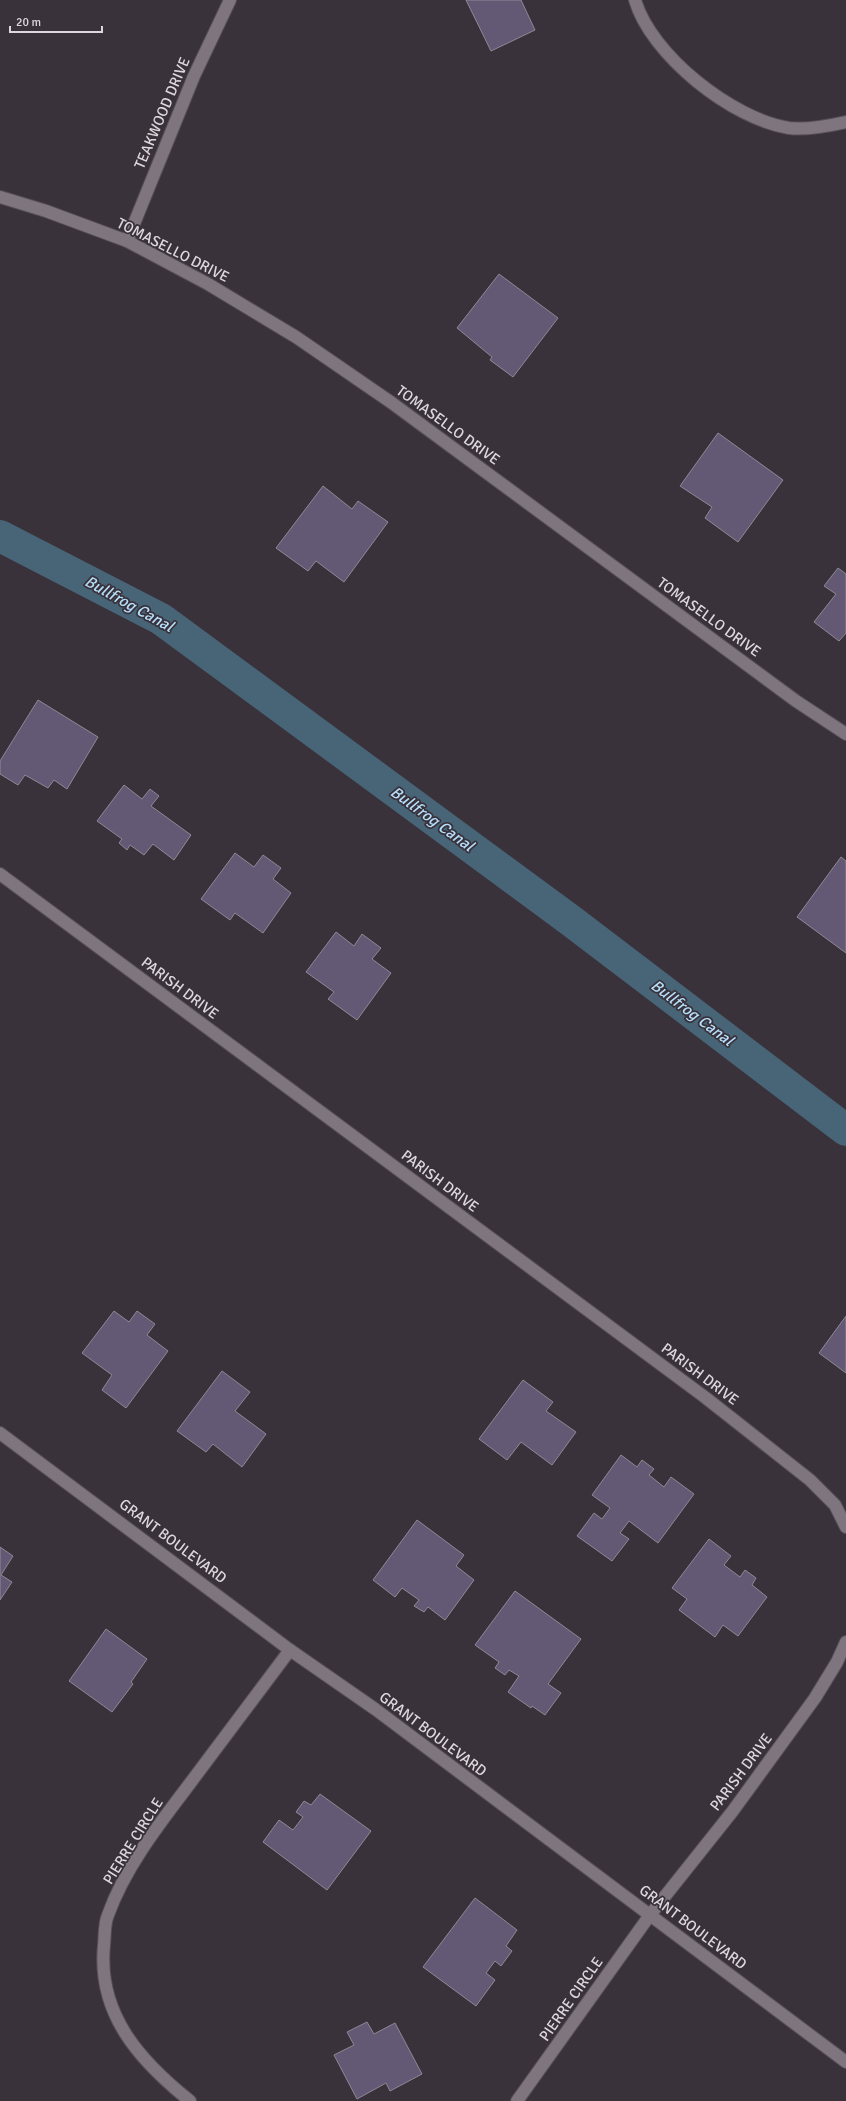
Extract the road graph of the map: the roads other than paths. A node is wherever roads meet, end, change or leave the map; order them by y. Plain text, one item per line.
1 (230, 0) edge
2 (635, 0) edge
3 (846, 122) edge
4 (0, 197) edge
5 (127, 241) junction
6 (846, 734) edge
7 (0, 874) edge
8 (0, 1433) edge
9 (846, 1527) edge
10 (846, 1642) edge
11 (290, 1650) junction
12 (650, 1915) junction
13 (846, 2062) edge
14 (190, 2101) edge
15 (517, 2101) edge

1 - 5 street, TEAKWOOD DRIVE
2 - 3 street
4 - 5 street, TOMASELLO DRIVE
5 - 6 street, TOMASELLO DRIVE
7 - 9 street, PARISH DRIVE
8 - 11 street, GRANT BOULEVARD
10 - 12 street, PARISH DRIVE
11 - 12 street, GRANT BOULEVARD
11 - 14 street, PIERRE CIRCLE
12 - 13 street, GRANT BOULEVARD
12 - 15 street, PIERRE CIRCLE

